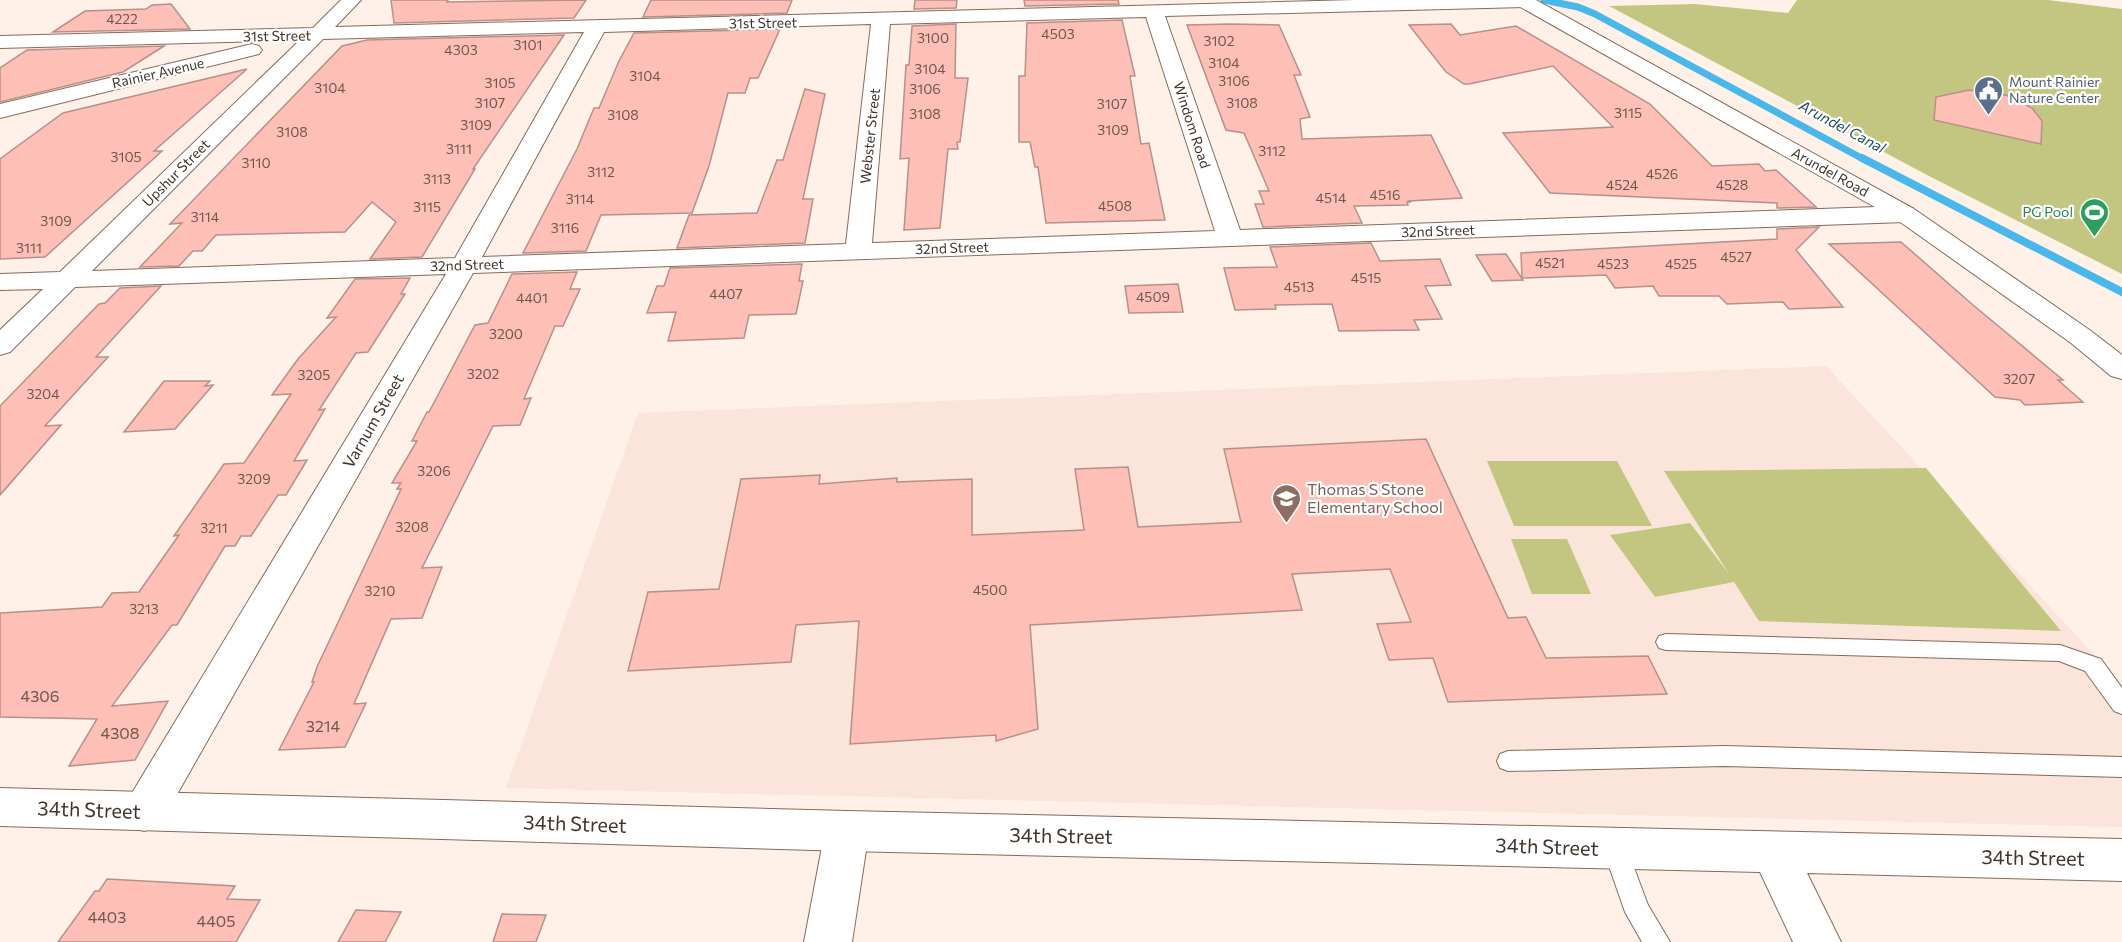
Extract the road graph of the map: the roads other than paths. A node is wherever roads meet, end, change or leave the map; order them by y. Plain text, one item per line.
1 (352, 0) edge
2 (1524, 1) edge
3 (1155, 12) junction
4 (881, 20) junction
5 (597, 27) junction
6 (315, 35) junction
7 (0, 42) edge
8 (0, 111) edge
9 (1905, 214) junction
10 (1230, 238) junction
11 (858, 251) junction
12 (465, 265) junction
13 (68, 279) junction
14 (0, 282) edge
15 (0, 346) edge
16 (2122, 370) edge
17 (1666, 642) dead end
18 (2122, 705) edge
19 (1508, 761) dead end
20 (2122, 767) edge
21 (0, 807) edge
22 (144, 812) junction
23 (847, 831) junction
24 (1615, 849) junction
25 (1774, 853) junction
26 (2122, 860) edge
27 (828, 942) edge
28 (1657, 942) edge
29 (1817, 942) edge

1 - 6 street, Upshur Street
2 - 3 street, 31st Street
2 - 9 street, Arundel Road
3 - 4 street, 31st Street
3 - 10 street, Windom Road
4 - 5 street, 31st Street
4 - 11 street, Webster Street
5 - 6 street, 31st Street
5 - 12 street, Varnum Street
6 - 7 street, 31st Street
6 - 8 street, Rainier Avenue
6 - 13 street, Upshur Street
9 - 10 street, 32nd Street
9 - 16 street, Arundel Road
10 - 11 street, 32nd Street
11 - 12 street, 32nd Street
12 - 13 street, 32nd Street
12 - 22 street, Varnum Street
13 - 14 street, 32nd Street
13 - 15 street, Upshur Street
17 - 18 lane
19 - 20 lane
21 - 22 street, 34th Street
22 - 23 street, 34th Street
23 - 24 street, 34th Street
23 - 27 street
24 - 25 street, 34th Street
24 - 28 lane
25 - 26 street, 34th Street
25 - 29 street

